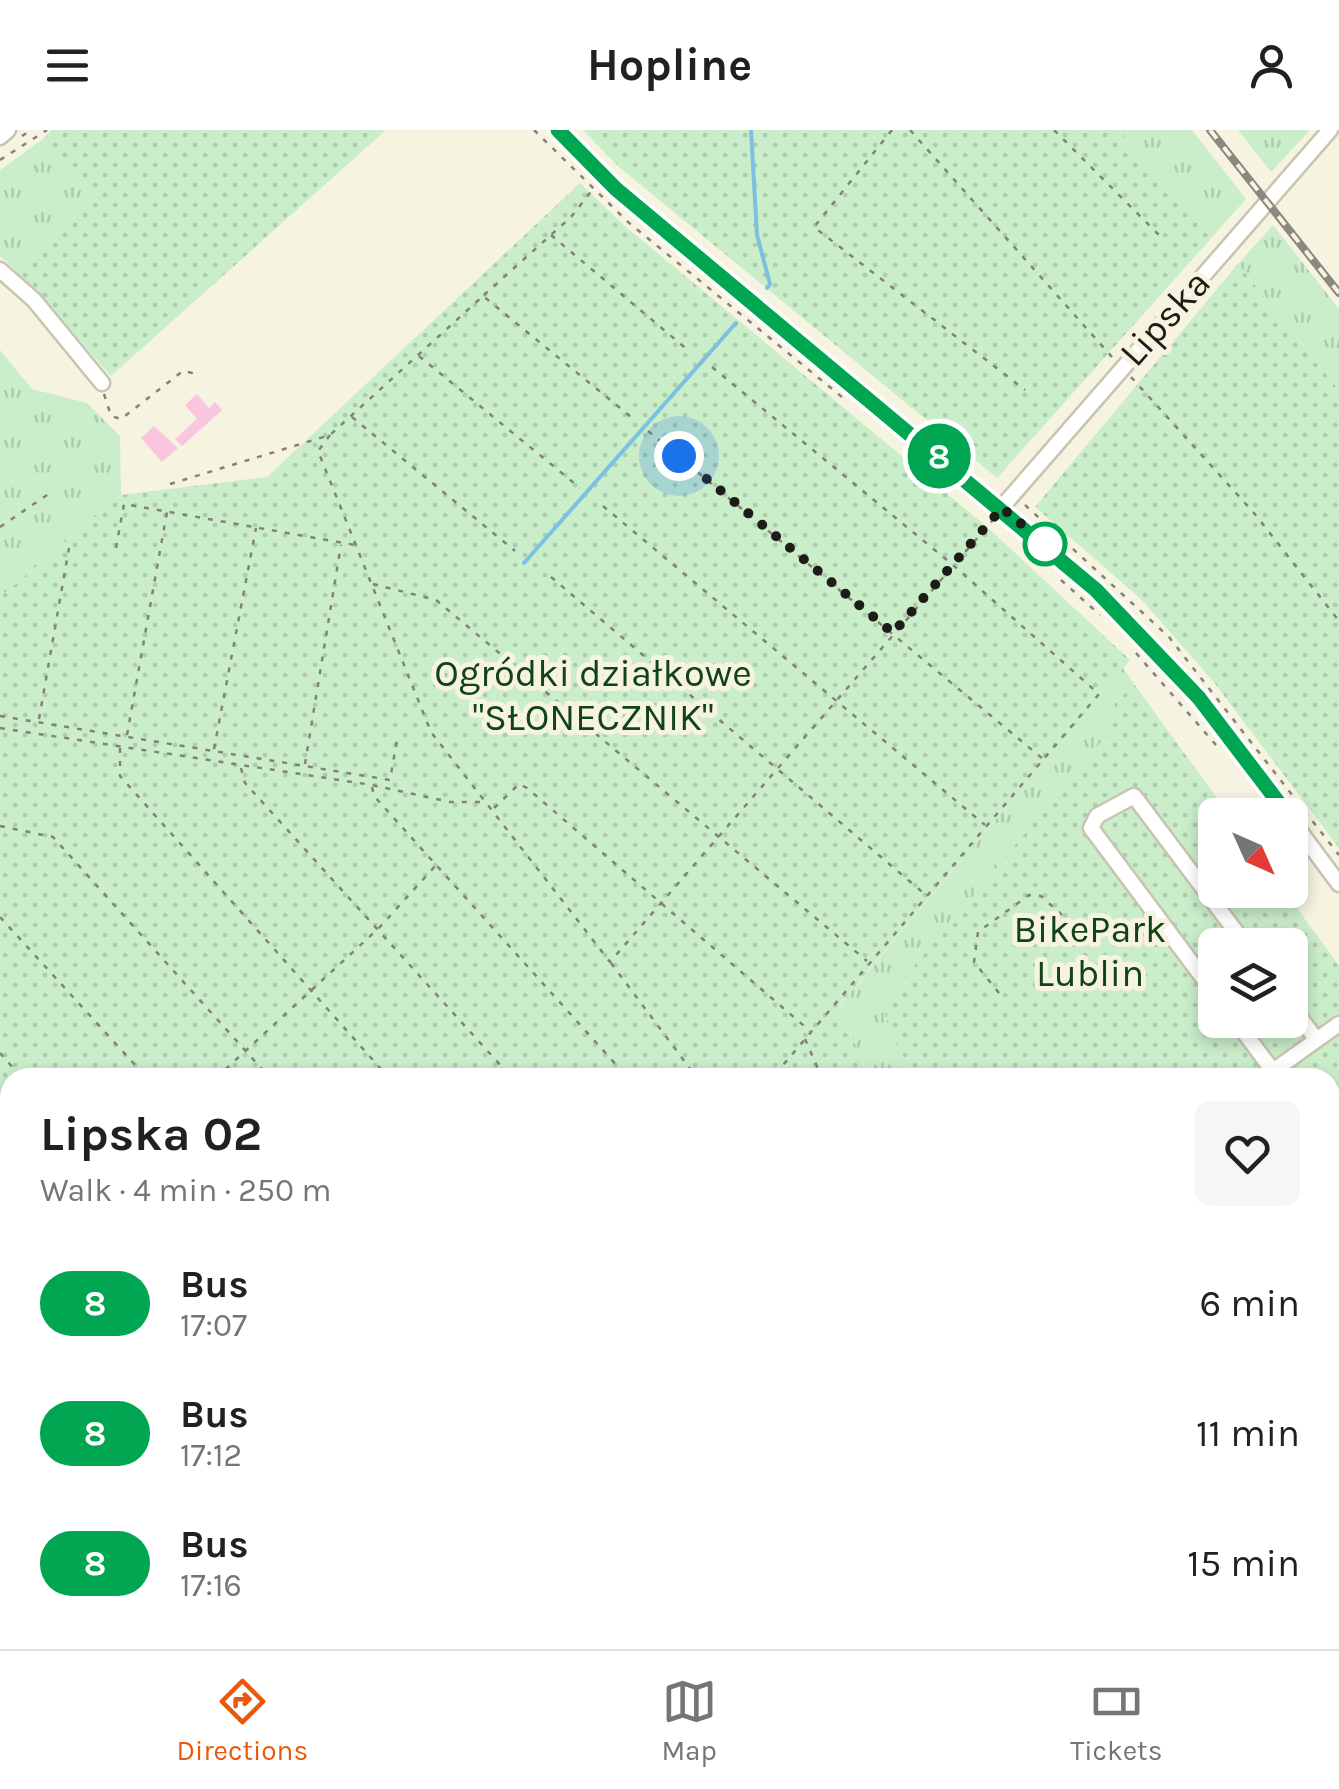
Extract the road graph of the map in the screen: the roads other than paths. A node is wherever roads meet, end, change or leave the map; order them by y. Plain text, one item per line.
1 (8, 130) edge
2 (558, 130) edge
3 (1330, 130) edge
4 (0, 137) edge
5 (0, 270) edge
6 (102, 383) road end
7 (1002, 508) junction
8 (1275, 798) edge
9 (1308, 842) edge
10 (1339, 884) edge
11 (1233, 928) edge
12 (1198, 971) edge
13 (1339, 1024) edge
14 (1308, 1028) edge
15 (1248, 1038) edge
16 (1316, 1039) junction
17 (1271, 1068) edge
18 (1277, 1068) edge

1 - 4 street
2 - 7 street
3 - 7 street, Lipska
5 - 6 street
7 - 8 street
9 - 10 street
11 - 12 street
13 - 16 street
14 - 16 street
15 - 17 street
16 - 18 street

